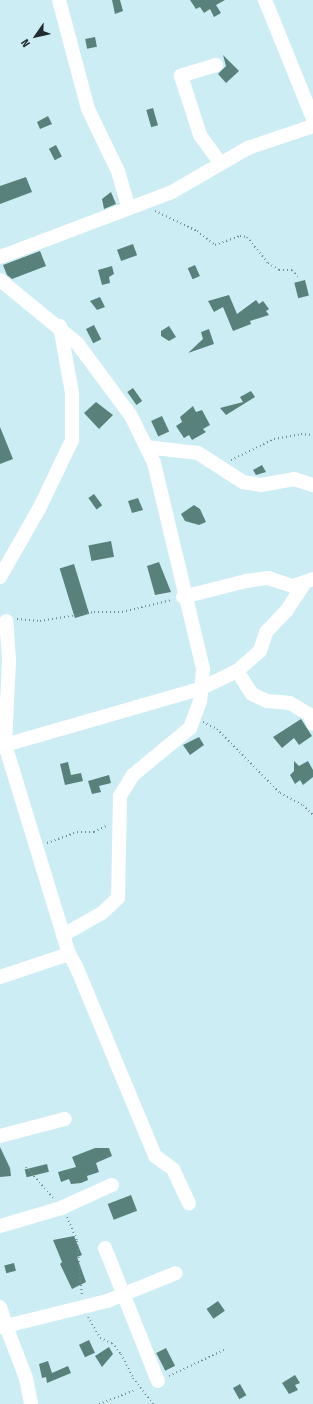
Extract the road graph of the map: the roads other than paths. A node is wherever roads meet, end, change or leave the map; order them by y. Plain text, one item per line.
1 (59, 0) edge
2 (265, 0) edge
3 (216, 65) dead end
4 (313, 119) edge
5 (313, 126) edge
6 (220, 163) junction
7 (128, 207) junction
8 (0, 257) edge
9 (0, 280) edge
10 (60, 326) junction
11 (146, 448) junction
12 (313, 485) edge
13 (0, 577) edge
14 (308, 582) edge
15 (183, 597) junction
16 (6, 621) road end
17 (237, 671) junction
18 (202, 688) junction
19 (313, 724) edge
20 (6, 745) junction
21 (63, 935) junction
22 (69, 954) junction
23 (0, 977) edge
24 (65, 1119) dead end
25 (0, 1136) edge
26 (112, 1185) dead end
27 (189, 1204) dead end
28 (0, 1226) edge
29 (105, 1248) dead end
30 (176, 1273) dead end
31 (124, 1292) junction
32 (0, 1307) edge
33 (3, 1327) edge
34 (158, 1381) road end
35 (31, 1404) edge

1 - 7 street
2 - 4 street
3 - 6 street
5 - 6 street
6 - 7 street
7 - 8 street
9 - 10 street
10 - 11 street
10 - 13 street
11 - 12 street
11 - 15 street
14 - 15 street
14 - 17 street
15 - 18 street
16 - 20 street
17 - 18 street
17 - 19 street
18 - 20 street
18 - 21 street
20 - 21 street
21 - 22 street
22 - 23 street
22 - 27 street
24 - 25 street
26 - 28 street
29 - 31 street
30 - 31 street
31 - 33 street
31 - 34 street
32 - 33 street
33 - 35 street

